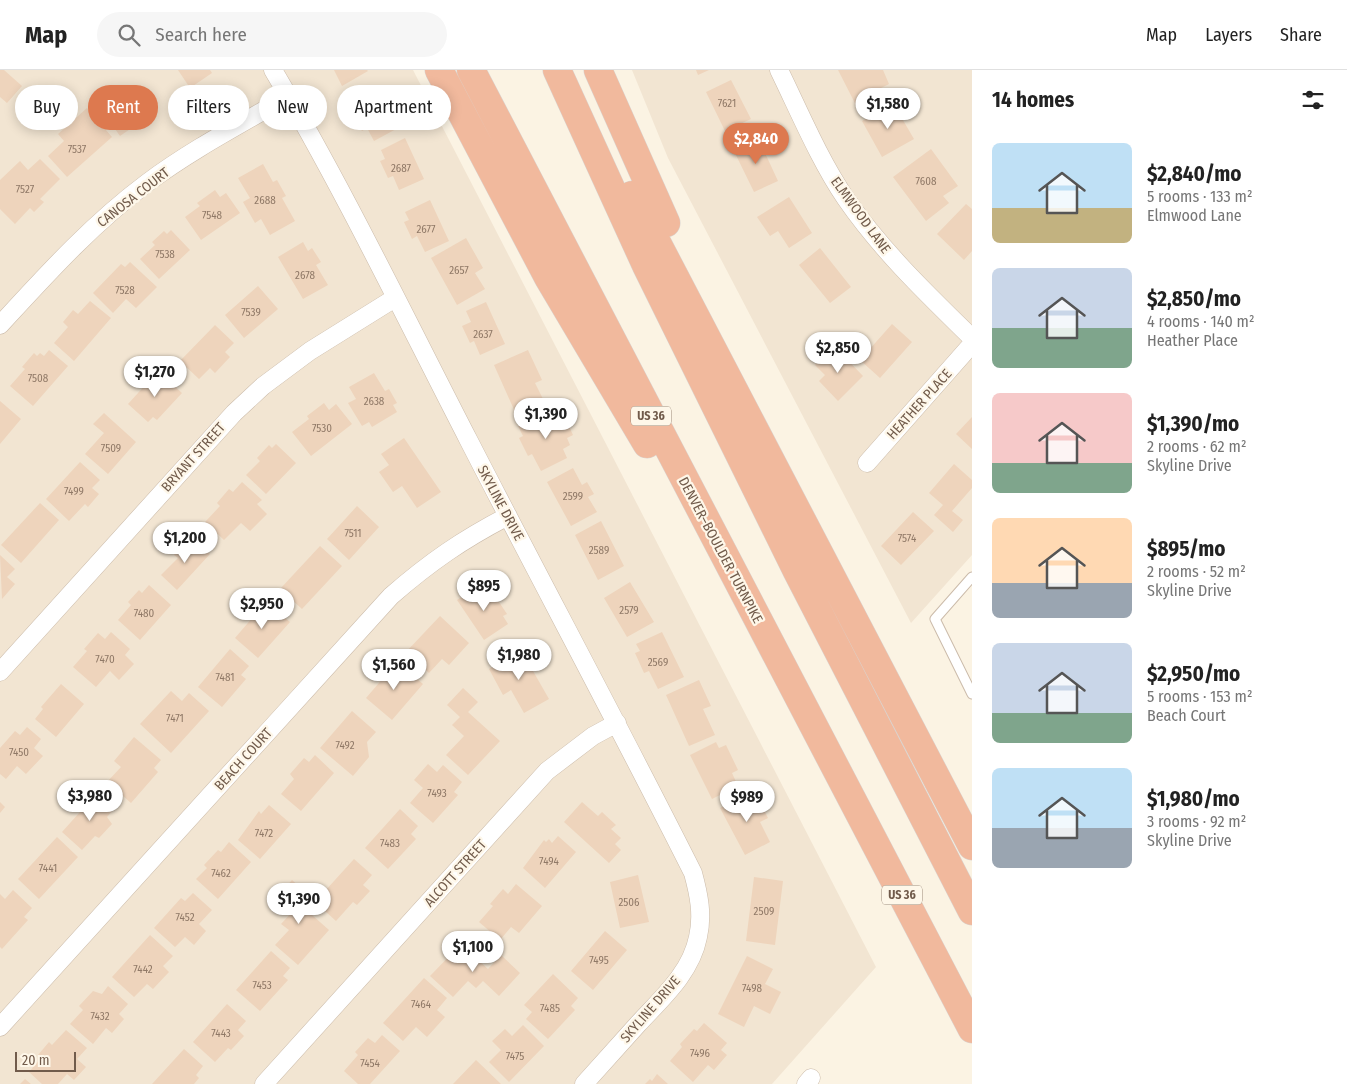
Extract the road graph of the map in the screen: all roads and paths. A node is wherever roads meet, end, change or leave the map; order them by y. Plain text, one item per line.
1 (273, 70) edge
2 (439, 70) edge
3 (471, 70) edge
4 (557, 70) edge
5 (567, 70) edge
6 (598, 70) edge
7 (779, 70) edge
8 (282, 85) edge
9 (259, 114) edge
10 (309, 130) edge
11 (395, 298) junction
12 (0, 326) edge
13 (972, 338) edge
14 (972, 344) edge
15 (867, 463) dead end
16 (508, 516) junction
17 (802, 520) junction
18 (972, 577) edge
19 (0, 672) edge
20 (972, 694) edge
21 (618, 723) junction
22 (832, 761) junction
23 (972, 846) edge
24 (972, 912) edge
25 (0, 1028) edge
26 (972, 1029) edge
27 (264, 1084) edge
28 (584, 1084) edge

1 - 8 street, SKYLINE DRIVE
2 - 22 highway
3 - 22 highway, DENVER–BOULDER TURNPIKE / US 36
4 - 24 highway
5 - 17 highway
6 - 17 highway
7 - 13 street, ELMWOOD LANE
9 - 12 street, CANOSA COURT
10 - 11 street, SKYLINE DRIVE
11 - 16 street, SKYLINE DRIVE
11 - 19 street, BRYANT STREET
14 - 15 street, HEATHER PLACE
16 - 21 street, SKYLINE DRIVE
16 - 25 street, BEACH COURT
17 - 23 highway
18 - 20 lane
21 - 27 street, ALCOTT STREET
21 - 28 street, SKYLINE DRIVE
22 - 26 highway, DENVER–BOULDER TURNPIKE / US 36

